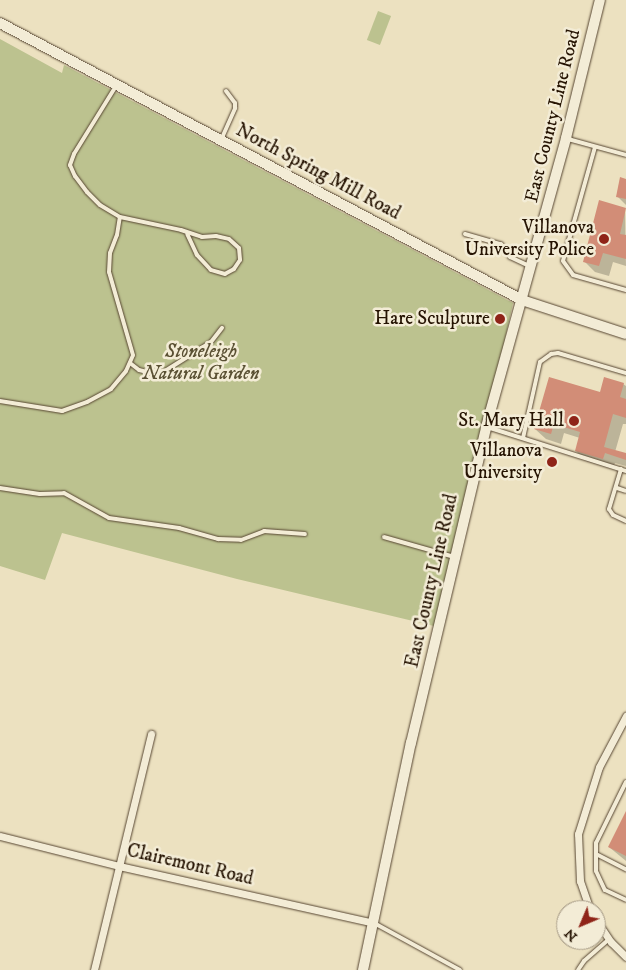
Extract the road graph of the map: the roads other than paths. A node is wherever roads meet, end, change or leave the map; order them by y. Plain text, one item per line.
1 (600, 0) edge
2 (0, 23) edge
3 (117, 84) junction
4 (226, 92) dead end
5 (566, 138) junction
6 (221, 140) junction
7 (595, 147) junction
8 (626, 155) edge
9 (120, 218) junction
10 (187, 234) junction
11 (465, 234) dead end
12 (531, 266) junction
13 (626, 290) edge
14 (522, 300) junction
15 (222, 328) dead end
16 (626, 334) edge
17 (130, 363) junction
18 (626, 373) edge
19 (0, 401) edge
20 (486, 427) junction
21 (523, 438) junction
22 (621, 469) junction
23 (626, 471) edge
24 (0, 488) edge
25 (617, 488) junction
26 (626, 491) edge
27 (626, 521) edge
28 (305, 534) dead end
29 (384, 537) dead end
30 (457, 557) junction
31 (626, 716) edge
32 (151, 734) dead end
33 (626, 782) edge
34 (0, 836) edge
35 (596, 854) junction
36 (119, 866) junction
37 (626, 869) edge
38 (587, 900) edge
39 (626, 900) edge
40 (374, 923) junction
41 (606, 935) edge
42 (609, 939) junction
43 (626, 957) edge
44 (94, 970) edge
45 (363, 970) edge
46 (460, 970) edge
47 (578, 970) edge

1 - 5 street, East County Line Road
2 - 3 street, North Spring Mill Road
3 - 6 street, North Spring Mill Road
3 - 9 lane
4 - 6 lane
5 - 7 lane
5 - 12 street, East County Line Road
6 - 14 street, North Spring Mill Road
7 - 8 lane
7 - 13 lane
9 - 10 lane
9 - 17 lane
10 - 10 lane
11 - 12 lane
12 - 14 street, East County Line Road
14 - 16 street, North Spring Mill Road
14 - 20 street, East County Line Road
15 - 17 lane
17 - 19 lane
18 - 21 lane
20 - 21 lane
20 - 30 street, East County Line Road
21 - 22 lane
22 - 23 lane
22 - 25 lane
24 - 28 lane
25 - 26 lane
25 - 27 lane
29 - 30 lane
30 - 40 street, East County Line Road
31 - 38 street
32 - 36 street
33 - 35 lane
34 - 36 street, Clairemont Road
35 - 37 lane
35 - 39 lane
36 - 40 street, Clairemont Road
36 - 44 street
40 - 45 street, East County Line Road
40 - 46 lane
41 - 42 street
42 - 43 street
42 - 47 lane

